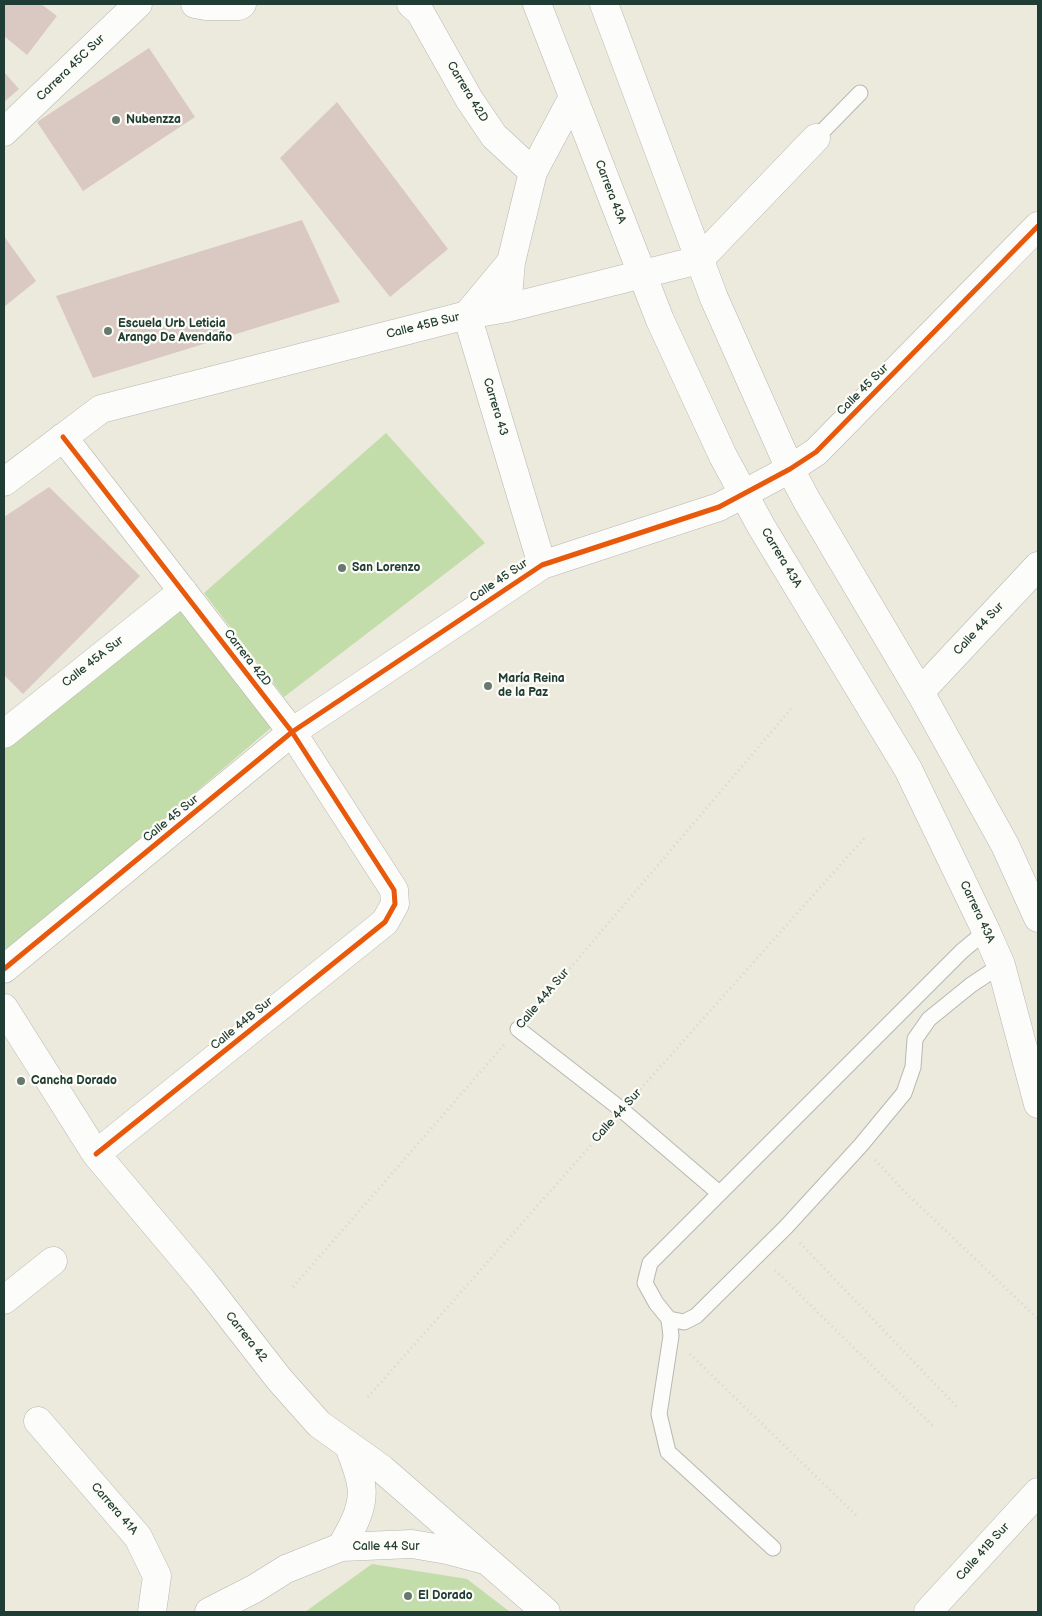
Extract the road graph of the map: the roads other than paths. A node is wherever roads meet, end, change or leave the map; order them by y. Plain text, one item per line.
1 (138, 4) edge
2 (195, 4) edge
3 (242, 4) edge
4 (411, 4) edge
5 (537, 4) edge
6 (604, 4) edge
7 (860, 93) dead end
8 (573, 97) junction
9 (4, 132) edge
10 (816, 138) joint
11 (534, 172) junction
12 (1038, 226) edge
13 (699, 260) junction
14 (510, 262) junction
15 (642, 274) junction
16 (507, 308) junction
17 (467, 315) junction
18 (63, 437) junction
19 (790, 468) junction
20 (4, 482) edge
21 (743, 494) junction
22 (542, 565) junction
23 (1038, 566) edge
24 (183, 591) junction
25 (920, 692) junction
26 (292, 732) junction
27 (4, 734) edge
28 (395, 904) joint
29 (1038, 918) edge
30 (986, 930) junction
31 (1001, 965) junction
32 (4, 969) edge
33 (4, 1008) edge
34 (518, 1029) road end
35 (1038, 1104) edge
36 (96, 1154) junction
37 (719, 1193) junction
38 (53, 1261) dead end
39 (4, 1300) edge
40 (668, 1319) junction
41 (38, 1421) dead end
42 (349, 1446) junction
43 (1038, 1492) edge
44 (341, 1547) junction
45 (773, 1548) dead end
46 (487, 1561) junction
47 (152, 1612) edge
48 (208, 1612) edge
49 (546, 1612) edge
50 (928, 1612) edge

1 - 9 street, Carrera 45C Sur
2 - 3 street
4 - 11 street, Carrera 42D
5 - 8 street, Carrera 43A
6 - 13 street
7 - 10 lane
8 - 11 street
8 - 15 street, Carrera 43A
10 - 13 street
11 - 14 street
12 - 19 street, Calle 45 Sur
13 - 15 street, Calle 45B Sur
13 - 19 street
14 - 16 street
14 - 17 street
15 - 16 street, Calle 45B Sur
15 - 21 street, Carrera 43A
16 - 17 street, Calle 45B Sur
17 - 18 street, Calle 45B Sur
17 - 22 street, Carrera 43
18 - 20 street, Calle 45B Sur
18 - 24 street, Carrera 42D
19 - 21 street, Calle 45 Sur
19 - 25 street
21 - 22 street, Calle 45 Sur
21 - 30 street, Carrera 43A
22 - 26 street, Calle 45 Sur
23 - 25 street, Calle 44 Sur
24 - 26 street, Carrera 42D
24 - 27 street, Calle 45A Sur
25 - 29 street
26 - 28 street, Carrera 42D
26 - 32 street, Calle 45 Sur
28 - 36 street, Calle 44B Sur
30 - 31 street, Carrera 43A
30 - 37 lane
31 - 35 street, Carrera 43A
31 - 40 lane
33 - 36 street, Carrera 42
34 - 37 lane
36 - 42 street, Carrera 42
37 - 40 lane
38 - 39 street
40 - 45 lane
41 - 47 street, Carrera 41A
42 - 44 street
42 - 46 street, Carrera 42
43 - 50 street, Calle 41B Sur
44 - 46 street, Calle 44 Sur
44 - 48 street, Calle 44 Sur
46 - 49 street, Carrera 42

